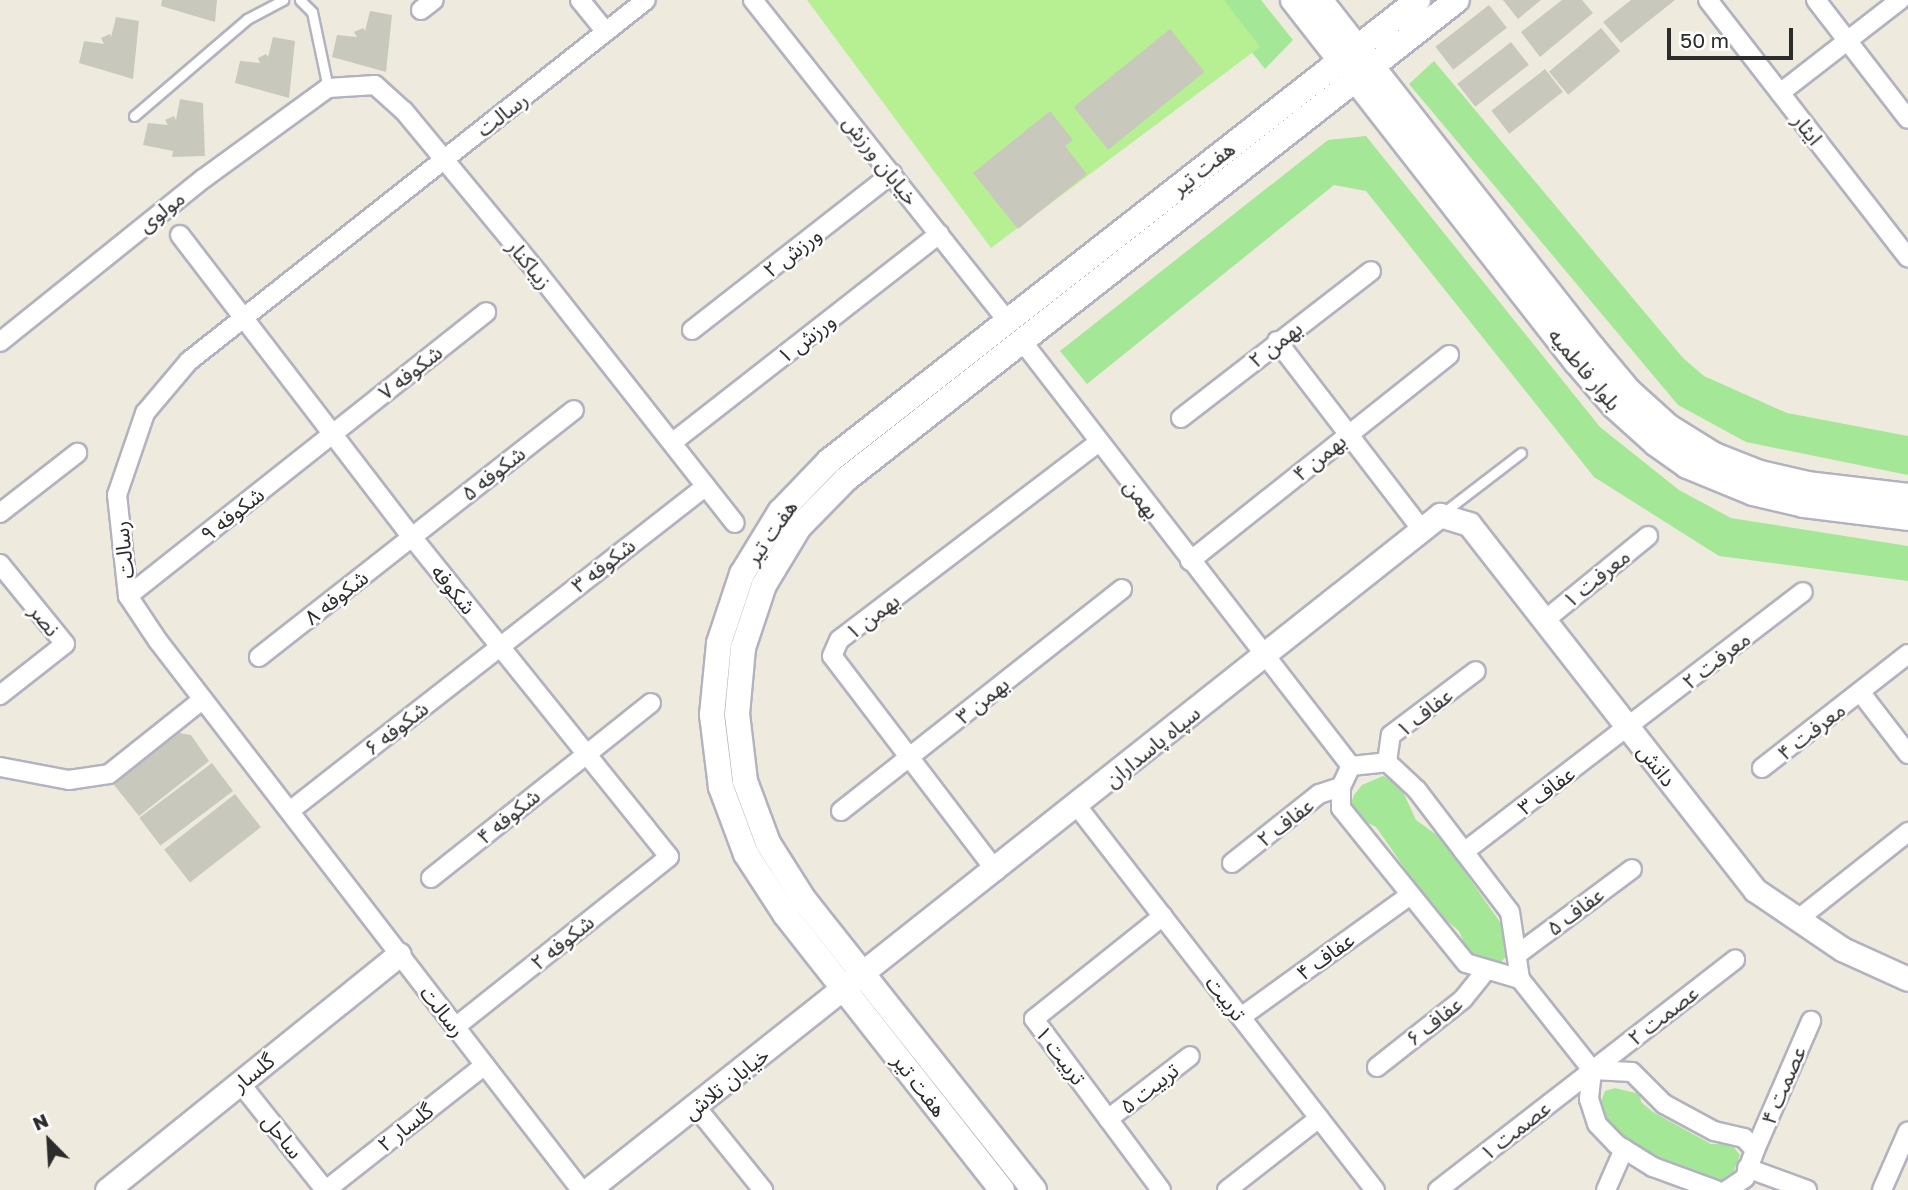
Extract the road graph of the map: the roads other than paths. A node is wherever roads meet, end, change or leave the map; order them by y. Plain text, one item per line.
1 (283, 0) edge
2 (300, 0) edge
3 (580, 0) edge
4 (646, 0) edge
5 (753, 0) edge
6 (1293, 0) edge
7 (1320, 0) edge
8 (1418, 0) edge
9 (1457, 0) edge
10 (1708, 0) edge
11 (1816, 0) edge
12 (1900, 0) edge
13 (606, 32) junction
14 (1846, 41) junction
15 (1356, 63) junction
16 (328, 88) junction
17 (1780, 93) junction
18 (134, 116) dead end
19 (1908, 119) edge
20 (444, 160) junction
21 (892, 174) junction
22 (939, 234) junction
23 (180, 235) dead end
24 (1908, 258) edge
25 (1371, 271) dead end
26 (486, 312) dead end
27 (244, 317) junction
28 (692, 330) dead end
29 (1015, 331) junction
30 (1278, 341) junction
31 (0, 342) edge
32 (1449, 355) dead end
33 (574, 410) dead end
34 (1181, 418) dead end
35 (335, 432) junction
36 (1348, 434) junction
37 (673, 442) junction
38 (1099, 442) junction
39 (77, 453) dead end
40 (1521, 453) dead end
41 (706, 486) junction
42 (1908, 496) edge
43 (0, 513) edge
44 (1440, 516) junction
45 (1908, 518) edge
46 (734, 523) dead end
47 (1422, 530) junction
48 (1648, 536) dead end
49 (412, 537) junction
50 (1190, 561) junction
51 (0, 564) edge
52 (1122, 589) dead end
53 (1804, 592) dead end
54 (128, 596) junction
55 (1545, 620) junction
56 (501, 646) junction
57 (1908, 654) edge
58 (259, 657) dead end
59 (1263, 657) junction
60 (1476, 671) dead end
61 (1861, 693) junction
62 (0, 695) edge
63 (202, 700) junction
64 (651, 703) dead end
65 (1628, 728) junction
66 (585, 754) junction
67 (1908, 754) edge
68 (910, 758) junction
69 (1387, 762) junction
70 (1351, 766) junction
71 (0, 767) edge
72 (1762, 768) dead end
73 (1341, 787) junction
74 (1077, 806) junction
75 (291, 810) junction
76 (841, 811) dead end
77 (1908, 832) edge
78 (1464, 852) junction
79 (669, 856) joint
80 (1232, 863) dead end
81 (1632, 869) dead end
82 (996, 870) junction
83 (431, 878) dead end
84 (1409, 895) junction
85 (1163, 916) junction
86 (1797, 920) junction
87 (399, 954) junction
88 (1517, 954) junction
89 (1735, 960) dead end
90 (1486, 971) junction
91 (1520, 979) junction
92 (1908, 979) edge
93 (854, 983) junction
94 (1241, 1017) junction
95 (1811, 1021) dead end
96 (455, 1027) junction
97 (1190, 1056) dead end
98 (485, 1065) junction
99 (1377, 1067) dead end
100 (1592, 1070) junction
101 (240, 1083) junction
102 (696, 1107) junction
103 (1320, 1118) junction
104 (1108, 1119) junction
105 (1908, 1131) edge
106 (1624, 1149) junction
107 (1755, 1150) junction
108 (1747, 1168) junction
109 (107, 1190) edge
110 (326, 1190) edge
111 (581, 1190) edge
112 (588, 1190) edge
113 (763, 1190) edge
114 (1002, 1190) edge
115 (1034, 1190) edge
116 (1161, 1190) edge
117 (1227, 1190) edge
118 (1375, 1190) edge
119 (1438, 1190) edge
120 (1606, 1190) edge
121 (1728, 1190) edge
122 (1807, 1190) edge
123 (1882, 1190) edge

1 - 18 lane
2 - 16 lane
3 - 13 street
4 - 13 street, رسالت
5 - 21 street, خیابان ورزش
6 - 15 main road
7 - 15 main road
8 - 15 main road
9 - 15 main road
10 - 17 street, ایثار
11 - 14 street
12 - 14 street
13 - 20 street, رسالت
14 - 17 street
14 - 19 street
15 - 29 main road, هفت تیر
15 - 42 main road, بلوار فاطمیه
15 - 45 main road, بلوار فاطمیه
16 - 20 street, زیباکنار
16 - 31 street, مولوی
17 - 24 street, ایثار
20 - 27 street, رسالت
20 - 37 street, زیباکنار
21 - 22 street, خیابان ورزش
21 - 28 street, ورزش ۲
22 - 29 street, خیابان ورزش
22 - 37 street, ورزش ۱
23 - 27 street, شکوفه
25 - 30 street, بهمن ۲
26 - 35 street, شکوفه ۷
27 - 35 street, شکوفه
27 - 54 street, رسالت
29 - 38 street, بهمن
29 - 93 main road, هفت تیر
30 - 34 street, بهمن ۲
30 - 36 street
32 - 36 street, بهمن ۴
33 - 49 street, شکوفه ۵
35 - 49 street, شکوفه
35 - 54 street, شکوفه ۹
36 - 47 street
36 - 50 street, بهمن ۴
37 - 41 street, زیباکنار
38 - 50 street, بهمن
38 - 68 street, بهمن ۱
39 - 43 street
40 - 44 lane
41 - 46 street, زیباکنار
41 - 56 street, شکوفه ۳
44 - 47 street, سپاه پاسداران
44 - 55 street, دانش
47 - 59 street, سپاه پاسداران
48 - 55 street, معرفت ۱
49 - 56 street, شکوفه
49 - 58 street, شکوفه ۸
50 - 59 street, بهمن
51 - 62 street, نصر
52 - 68 street, بهمن ۳
53 - 65 street, معرفت ۲
54 - 63 street, رسالت
55 - 65 street, دانش
56 - 66 street, شکوفه
56 - 75 street, شکوفه ۶
57 - 61 street, معرفت ۴
59 - 70 street, بهمن
59 - 74 street, سپاه پاسداران
60 - 69 street, عفاف ۱
61 - 67 street
61 - 72 street, معرفت ۴
63 - 71 street
63 - 75 street, رسالت
64 - 66 street, شکوفه ۴
65 - 78 street, عفاف ۳
65 - 86 street, دانش
66 - 79 street, شکوفه
66 - 83 street, شکوفه ۴
68 - 76 street, بهمن ۳
68 - 82 street, بهمن ۱
69 - 70 street
69 - 78 street
70 - 73 street
73 - 80 street, عفاف ۲
73 - 84 street
74 - 82 street, سپاه پاسداران
74 - 85 street, تربیت
75 - 87 street, رسالت
77 - 86 street
78 - 88 street
79 - 96 street, شکوفه ۲
81 - 88 street, عفاف ۵
82 - 93 street, سپاه پاسداران
84 - 90 street
84 - 94 street, عفاف ۴
85 - 94 street, تربیت
85 - 104 street, تربیت ۱
86 - 92 street, دانش
87 - 96 street, رسالت
87 - 101 street, گلسار
88 - 91 street
89 - 100 street, عصمت ۲
90 - 91 street
90 - 99 street, عفاف ۶
91 - 100 street
93 - 102 street, خیابان تلاش
93 - 114 main road, هفت تیر
93 - 115 main road, هفت تیر
94 - 103 street, تربیت
95 - 107 street, عصمت ۴
96 - 98 street, رسالت
97 - 104 street, تربیت ۵
98 - 110 street, گلسار ۲
98 - 111 street, رسالت
100 - 106 street
100 - 107 street
100 - 119 street, عصمت ۱
101 - 109 street, گلسار
101 - 110 street, ساحل
102 - 112 street, خیابان تلاش
102 - 113 street
103 - 117 street
103 - 118 street, تربیت
104 - 116 street, تربیت ۱
105 - 123 street
106 - 120 street
106 - 121 street
107 - 108 street, عصمت ۴
108 - 121 street, عصمت ۴
108 - 122 street

